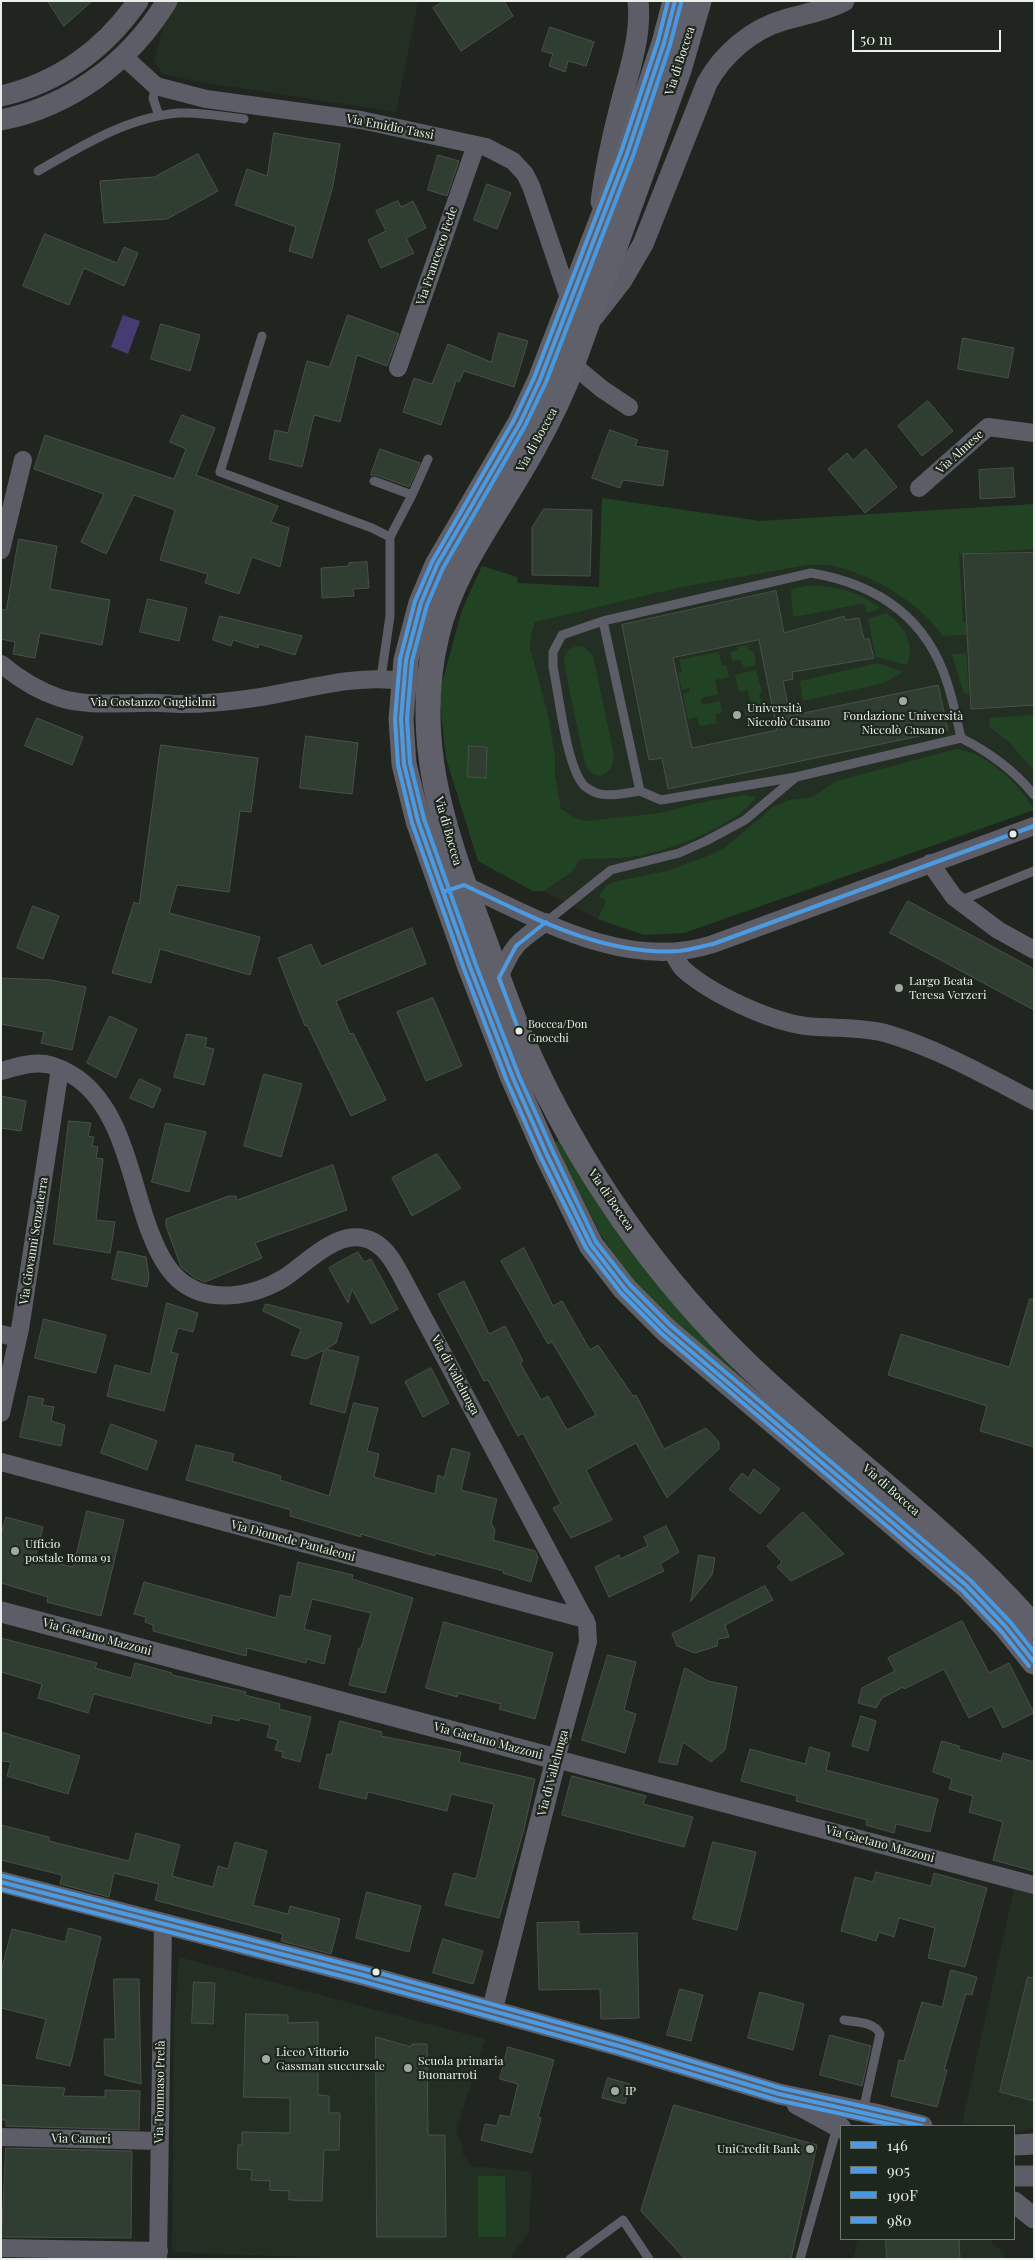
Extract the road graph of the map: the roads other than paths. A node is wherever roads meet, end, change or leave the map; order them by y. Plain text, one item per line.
1 (138, 1) edge
2 (167, 1) edge
3 (638, 1) edge
4 (675, 1) edge
5 (699, 1) edge
6 (844, 1) edge
7 (124, 57) junction
8 (156, 86) junction
9 (1, 96) edge
10 (159, 116) junction
11 (1, 120) edge
12 (244, 120) dead end
13 (476, 145) junction
14 (38, 171) dead end
15 (598, 226) junction
16 (570, 301) junction
17 (589, 322) junction
18 (262, 336) dead end
19 (573, 365) junction
20 (398, 368) dead end
21 (629, 407) dead end
22 (1034, 433) edge
23 (428, 459) dead end
24 (23, 460) dead end
25 (374, 481) dead end
26 (919, 488) dead end
27 (412, 495) junction
28 (390, 537) junction
29 (1, 550) edge
30 (603, 621) junction
31 (1, 664) edge
32 (392, 679) junction
33 (961, 738) junction
34 (796, 778) junction
35 (640, 791) junction
36 (1034, 795) edge
37 (1034, 826) edge
38 (930, 863) junction
39 (1034, 871) edge
40 (453, 888) junction
41 (959, 901) junction
42 (546, 922) junction
43 (1034, 950) edge
44 (673, 953) junction
45 (499, 978) junction
46 (60, 1069) junction
47 (1, 1071) edge
48 (1034, 1101) edge
49 (10, 1336) edge
50 (1, 1413) edge
51 (1, 1462) edge
52 (1, 1612) edge
53 (585, 1619) junction
54 (1034, 1627) edge
55 (1034, 1662) edge
56 (556, 1759) junction
57 (1, 1882) edge
58 (1034, 1885) edge
59 (162, 1925) junction
60 (492, 2011) junction
61 (844, 2020) dead end
62 (779, 2094) junction
63 (863, 2111) junction
64 (918, 2125) edge
65 (839, 2127) edge
66 (1, 2137) edge
67 (160, 2141) junction
68 (1034, 2144) edge
69 (1015, 2145) edge
70 (1015, 2176) edge
71 (1034, 2176) edge
72 (1015, 2203) edge
73 (1034, 2218) edge
74 (1, 2248) edge
75 (158, 2255) edge
76 (570, 2259) edge
77 (649, 2259) edge
78 (800, 2259) edge

1 - 9 street
2 - 7 street
3 - 15 street
4 - 15 main road, Via di Boccea
5 - 17 main road, Via di Boccea
6 - 17 street
7 - 8 street, Via Emidio Tassi
7 - 11 street
8 - 10 lane
8 - 13 street, Via Emidio Tassi
10 - 12 lane
10 - 14 lane
13 - 16 street, Via Emidio Tassi
13 - 20 street, Via Francesco Fede
15 - 16 main road, Via di Boccea
16 - 32 main road, Via di Boccea
17 - 19 main road, Via di Boccea
18 - 28 lane
19 - 21 street
19 - 40 main road, Via di Boccea
22 - 26 street, Via Almese
23 - 27 lane
24 - 29 street
25 - 27 lane
27 - 28 lane
28 - 32 lane
30 - 33 lane
30 - 35 lane
30 - 35 lane
31 - 32 street, Via Costanzo Guglielmi
32 - 40 main road, Via di Boccea
33 - 34 lane
33 - 36 lane
34 - 35 lane
34 - 42 lane
37 - 38 street
38 - 41 street
38 - 44 street
39 - 41 lane
40 - 42 street
40 - 45 main road, Via di Boccea
40 - 55 main road, Via di Boccea
41 - 43 street
42 - 44 street
42 - 45 street
44 - 48 street
45 - 54 main road, Via di Boccea
46 - 47 street, Via di Vallelunga
46 - 49 street, Via Giovanni Senzaterra
46 - 53 street, Via di Vallelunga
49 - 50 street, Via Giovanni Senzaterra
51 - 53 street, Via Diomede Pantaleoni
52 - 56 street, Via Gaetano Mazzoni
53 - 56 street, Via di Vallelunga
56 - 58 street, Via Gaetano Mazzoni
56 - 60 street, Via di Vallelunga
57 - 59 street
59 - 60 street
59 - 67 street, Via Tommaso Prelà
60 - 62 street
61 - 63 lane
62 - 63 street
62 - 65 street
63 - 64 street
65 - 78 lane
66 - 67 street, Via Cameri
67 - 75 street, Via Tommaso Prelà
68 - 69 street
70 - 71 street
72 - 73 street
74 - 75 street
76 - 77 lane

